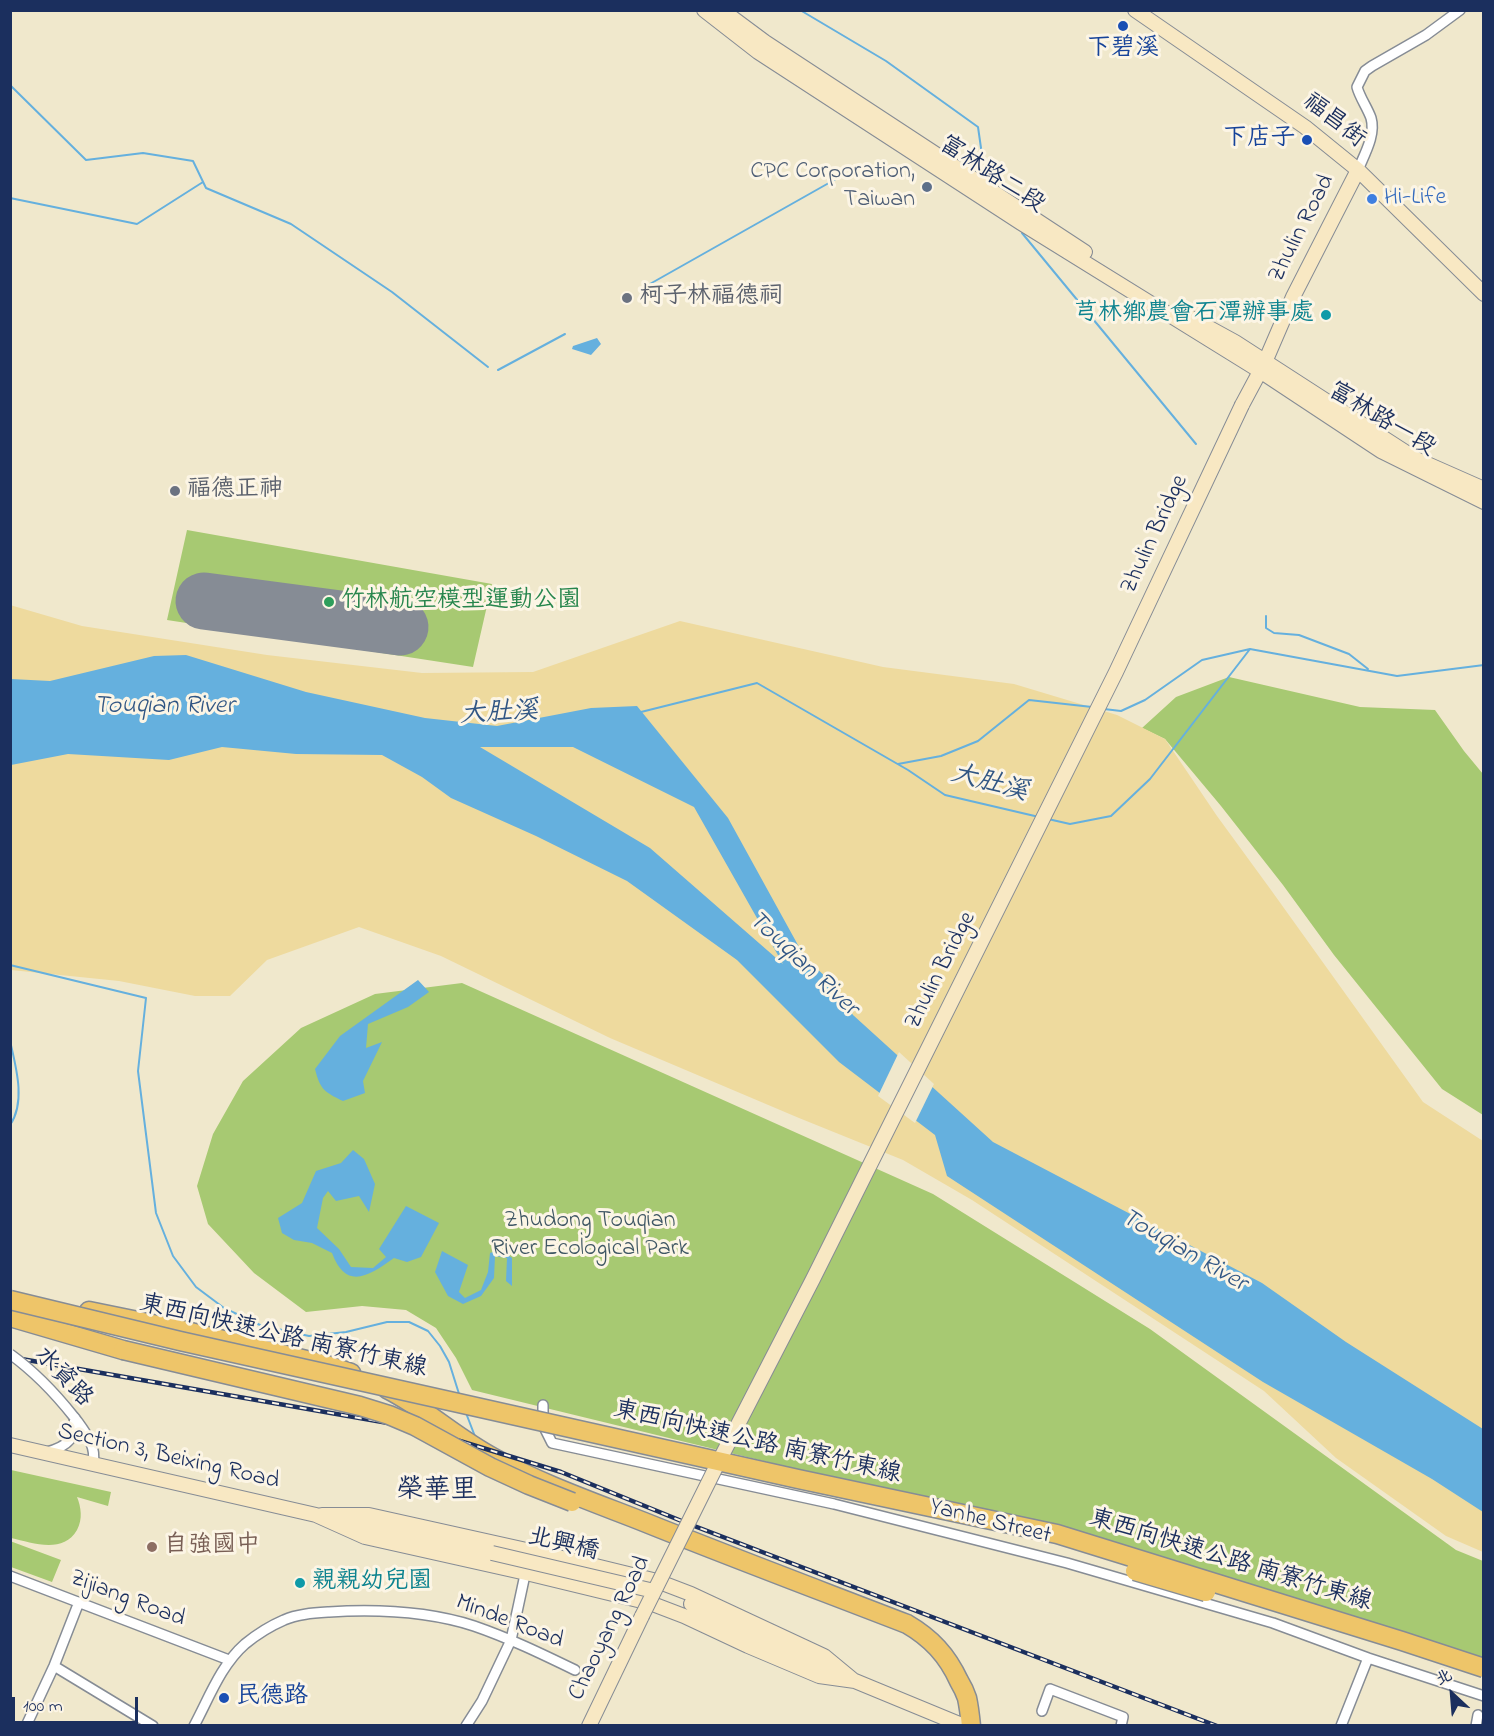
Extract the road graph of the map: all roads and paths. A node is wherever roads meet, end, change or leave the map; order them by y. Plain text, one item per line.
1 (704, 10) edge
2 (722, 10) edge
3 (1135, 10) edge
4 (1460, 10) edge
5 (1358, 170) junction
6 (963, 178) junction
7 (1484, 294) edge
8 (1263, 366) junction
9 (1242, 405) joint
10 (1484, 489) edge
11 (1484, 502) edge
12 (10, 1298) edge
13 (10, 1312) edge
14 (10, 1317) edge
15 (10, 1354) edge
16 (543, 1405) dead end
17 (74, 1417) junction
18 (10, 1445) edge
19 (44, 1453) junction
20 (93, 1464) junction
21 (316, 1515) junction
22 (531, 1551) junction
23 (707, 1551) junction
24 (674, 1553) joint
25 (526, 1573) junction
26 (10, 1576) edge
27 (654, 1592) junction
28 (79, 1602) junction
29 (511, 1640) junction
30 (1368, 1658) junction
31 (229, 1660) junction
32 (54, 1666) junction
33 (1484, 1668) edge
34 (575, 1670) dead end
35 (1484, 1680) edge
36 (855, 1681) junction
37 (1484, 1696) edge
38 (1042, 1711) dead end
39 (1478, 1715) dead end
40 (26, 1725) edge
41 (153, 1725) edge
42 (194, 1725) edge
43 (466, 1725) edge
44 (589, 1725) edge
45 (964, 1725) edge
46 (971, 1725) edge
47 (1120, 1725) edge
48 (1341, 1725) edge
49 (1476, 1725) edge

1 - 6 main road, 富林路二段
2 - 6 main road, 富林路二段
3 - 5 main road, 福昌街
4 - 5 street
5 - 7 main road, 福昌街
5 - 8 main road, Zhulin Road
6 - 8 main road, 富林路二段
8 - 9 main road, Zhulin Road
8 - 10 main road, 富林路一段
8 - 11 main road, 富林路一段
9 - 24 main road, Zhulin Bridge, bridge
12 - 23 highway, bridge
12 - 33 highway, 東西向快速公路 南寮竹東線, bridge
13 - 35 highway, 東西向快速公路 南寮竹東線, bridge
14 - 23 highway, bridge
15 - 17 street, 水資路, bridge
16 - 30 street, Yanhe Street
17 - 19 street
17 - 20 street, 水資路
18 - 19 main road, Section 3, Beixing Road
19 - 20 main road, Section 3, Beixing Road
20 - 21 main road, Section 3, Beixing Road
21 - 22 main road, Section 3, Beixing Road
21 - 25 main road, Section 3, Beixing Road
21 - 27 main road, 北興橋, bridge
22 - 25 street
22 - 27 main road, Section 3, Beixing Road
23 - 46 highway
24 - 27 main road, Chaoyang Road, bridge
25 - 27 main road, Section 3, Beixing Road
25 - 29 street
26 - 28 street, Zijiang Road
27 - 36 main road, 北興橋
27 - 36 main road
27 - 36 main road
27 - 44 main road, Chaoyang Road, bridge
28 - 31 street, Zijiang Road
28 - 32 street
29 - 31 street, Minde Road
29 - 34 street, Minde Road
29 - 43 street
30 - 37 street, Yanhe Street
30 - 48 street
31 - 42 street, Minde Road
32 - 40 street
32 - 41 street
36 - 45 main road
38 - 47 street
39 - 49 street

